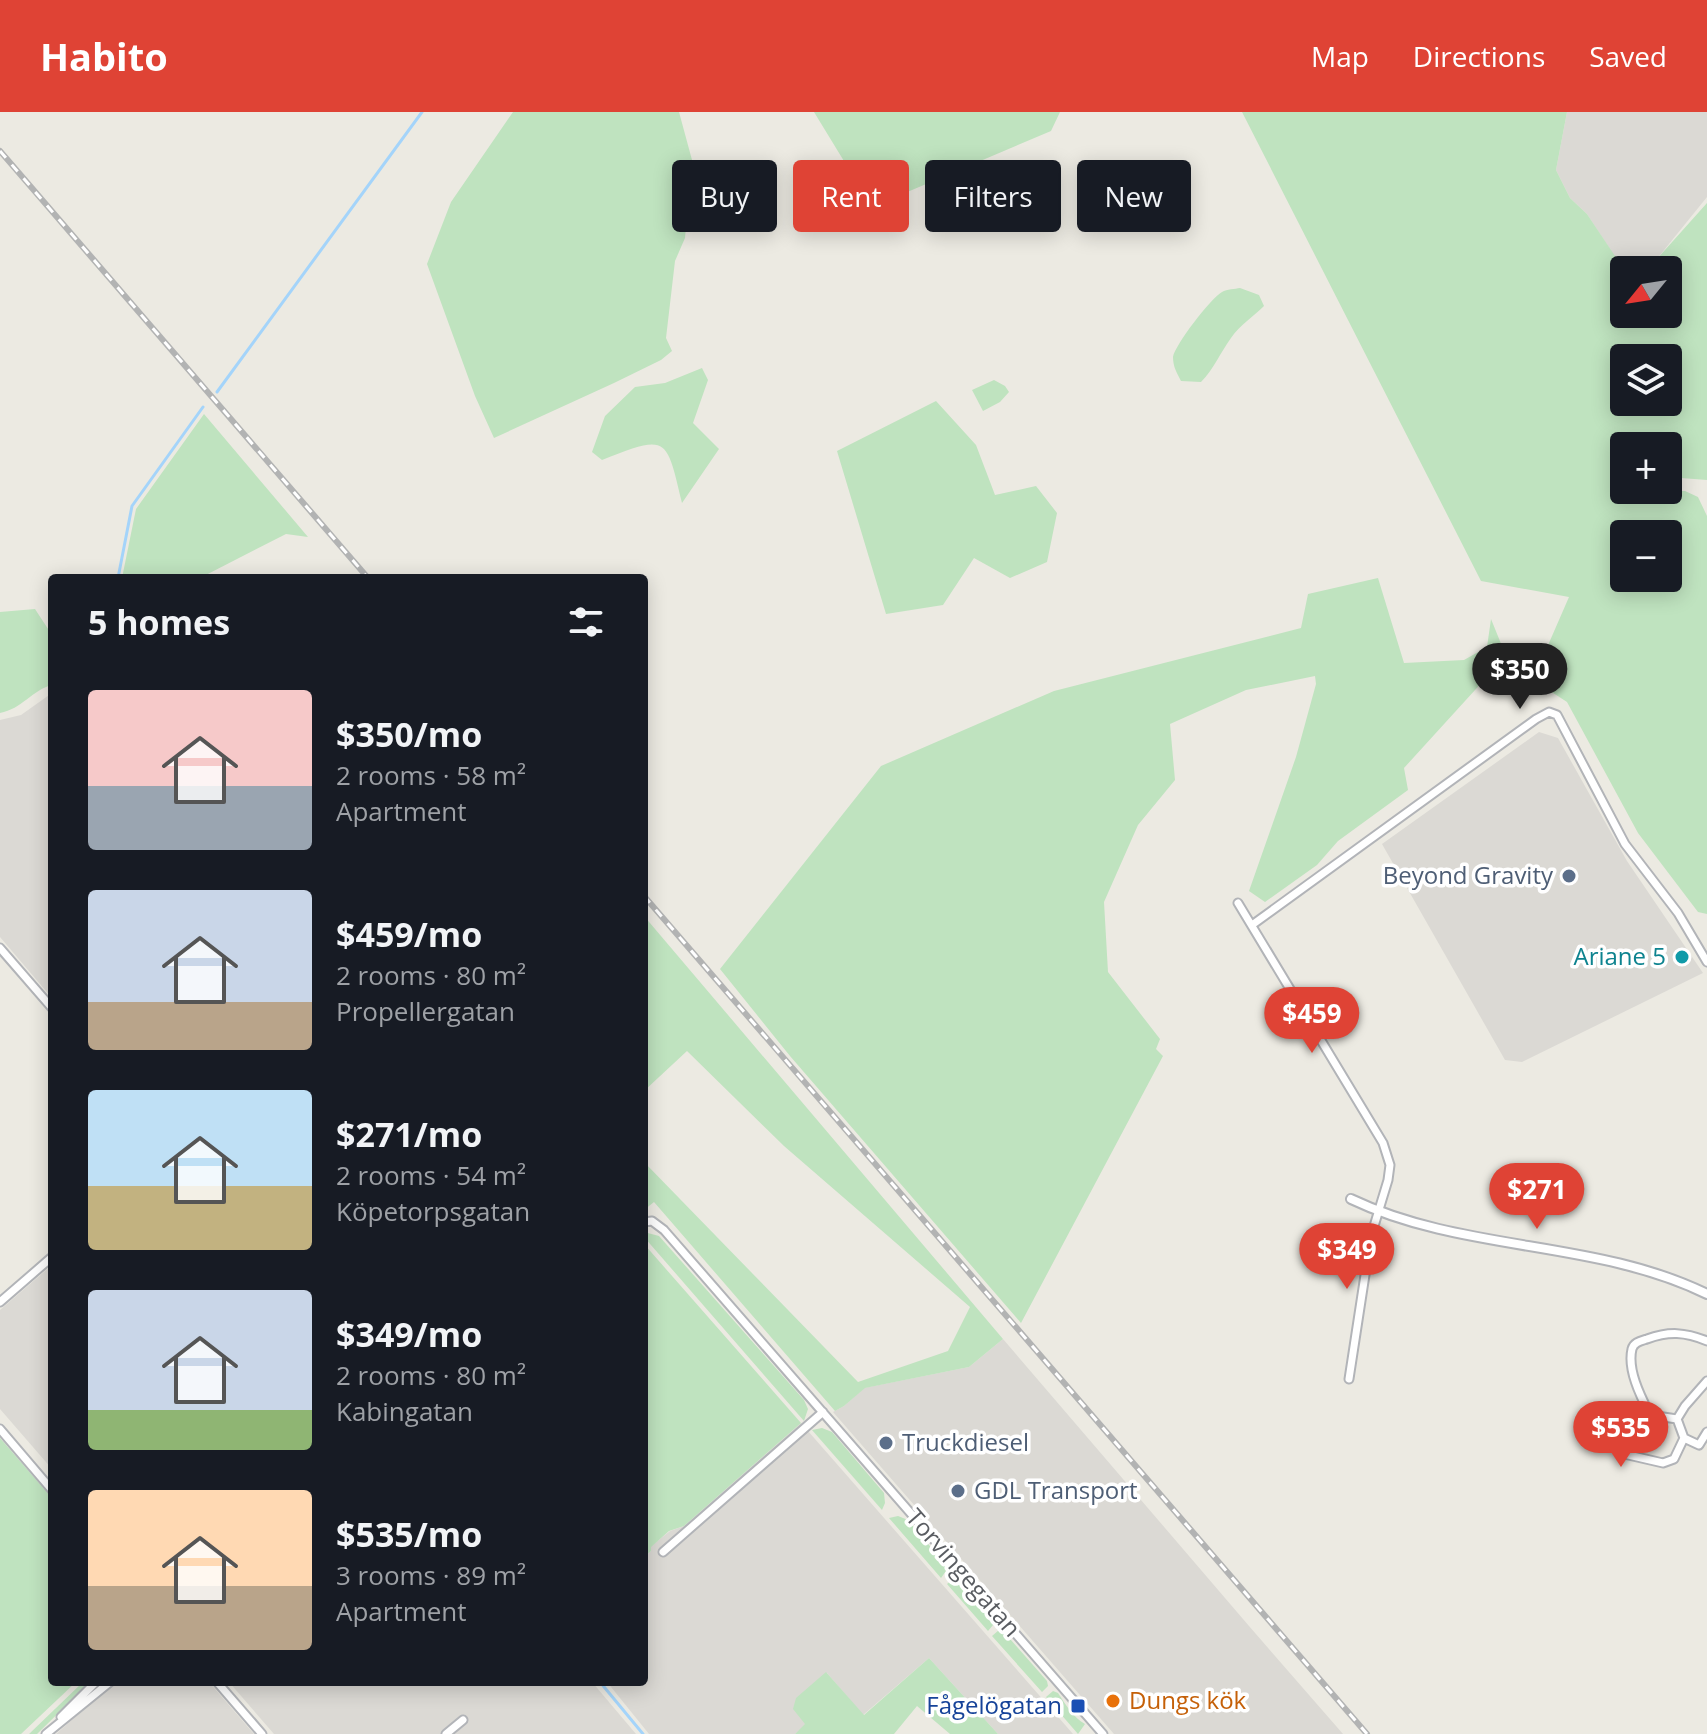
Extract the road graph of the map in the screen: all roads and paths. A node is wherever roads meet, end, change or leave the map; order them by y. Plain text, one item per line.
1 (1238, 903) dead end
2 (1252, 925) junction
3 (0, 948) edge
4 (1706, 959) edge
5 (48, 1003) edge
6 (1351, 1199) dead end
7 (1379, 1211) junction
8 (648, 1222) edge
9 (48, 1260) edge
10 (1707, 1294) edge
11 (0, 1302) edge
12 (1707, 1341) edge
13 (1349, 1379) dead end
14 (1707, 1381) edge
15 (823, 1412) junction
16 (1650, 1415) junction
17 (1677, 1419) junction
18 (0, 1429) edge
19 (1707, 1432) edge
20 (1684, 1438) junction
21 (48, 1485) edge
22 (663, 1552) dead end
23 (92, 1686) edge
24 (105, 1686) edge
25 (220, 1686) edge
26 (463, 1720) dead end
27 (46, 1734) edge
28 (262, 1734) edge
29 (446, 1734) edge
30 (1103, 1734) edge

1 - 2 street
2 - 4 street
2 - 7 street
3 - 5 street
6 - 7 street
7 - 10 street
7 - 13 street
8 - 15 street, Torvingegatan
9 - 11 street
12 - 16 street
14 - 17 street
15 - 22 street
15 - 30 street, Torvingegatan
16 - 17 street
16 - 20 street
17 - 20 street
18 - 21 street
19 - 20 street
23 - 27 street
24 - 27 street
25 - 28 street
26 - 29 street

